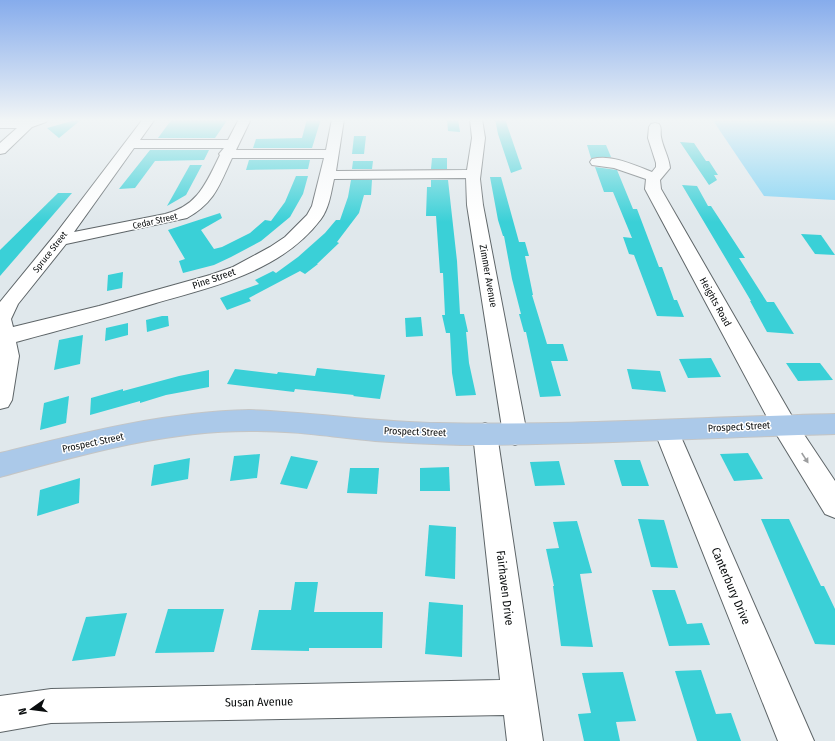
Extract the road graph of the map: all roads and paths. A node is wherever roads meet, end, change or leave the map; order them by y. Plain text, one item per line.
1 (123, 154) edge
2 (227, 154) edge
3 (323, 154) edge
4 (332, 154) joint
5 (478, 154) edge
6 (661, 154) edge
7 (598, 162) dead end
8 (474, 174) junction
9 (328, 175) junction
10 (654, 177) junction
11 (60, 240) junction
12 (2, 338) edge
13 (0, 400) edge
14 (835, 424) edge
15 (784, 425) junction
16 (666, 430) junction
17 (485, 434) junction
18 (515, 434) junction
19 (0, 465) edge
20 (835, 505) edge
21 (520, 697) junction
22 (0, 714) edge
23 (525, 741) edge
24 (796, 741) edge

1 - 11 street, Spruce Street
2 - 11 street, Cedar Street
3 - 4 street
4 - 9 street, Pine Street
5 - 8 street, Zimmer Avenue
6 - 10 street
7 - 10 street
8 - 9 street
8 - 18 street, Zimmer Avenue
9 - 12 street, Pine Street
10 - 15 street, Heights Road
11 - 12 street, Spruce Street
12 - 13 street, Spruce Street
14 - 15 main road, Prospect Street
15 - 16 main road, Prospect Street
15 -> 20 street, Heights Road
16 - 18 main road, Prospect Street
16 - 24 street, Canterbury Drive
17 - 18 main road, Prospect Street
17 - 19 main road, Prospect Street
17 - 21 street, Fairhaven Drive
21 - 22 street, Susan Avenue
21 - 23 street, Fairhaven Drive

